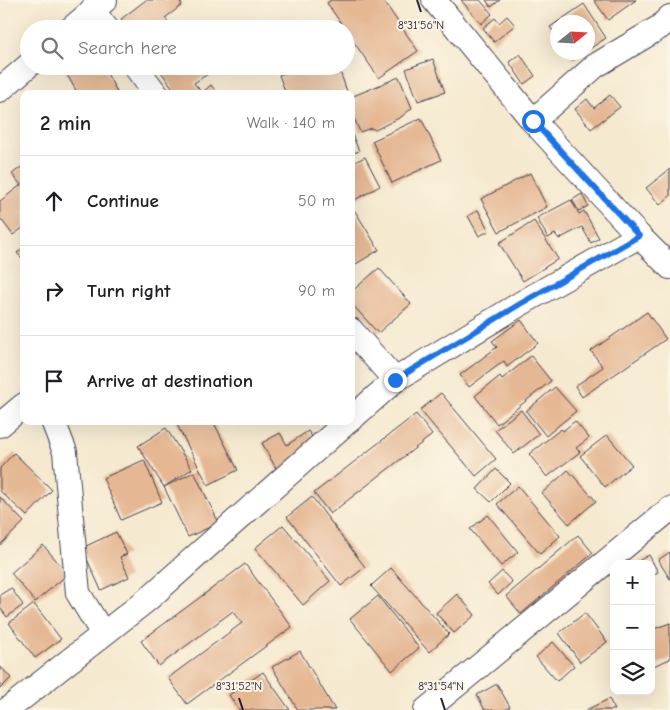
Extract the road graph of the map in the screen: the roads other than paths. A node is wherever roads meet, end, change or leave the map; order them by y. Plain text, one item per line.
1 (434, 0) edge
2 (99, 5) edge
3 (670, 17) edge
4 (82, 20) edge
5 (104, 20) edge
6 (20, 73) edge
7 (142, 75) edge
8 (0, 90) edge
9 (153, 90) edge
10 (533, 121) junction
11 (639, 236) junction
12 (670, 267) edge
13 (355, 335) edge
14 (395, 380) junction
15 (20, 408) edge
16 (355, 415) edge
17 (2, 420) edge
18 (54, 425) edge
19 (344, 425) edge
20 (670, 509) edge
21 (104, 634) junction
22 (7, 710) edge
23 (426, 710) edge

1 - 10 street
2 - 4 street
2 - 5 street
3 - 10 street
6 - 8 street
7 - 9 street
10 - 11 street
11 - 12 street
11 - 14 street
13 - 14 street
14 - 16 street
15 - 17 street
18 - 21 street
19 - 21 street
20 - 23 street
21 - 22 street

